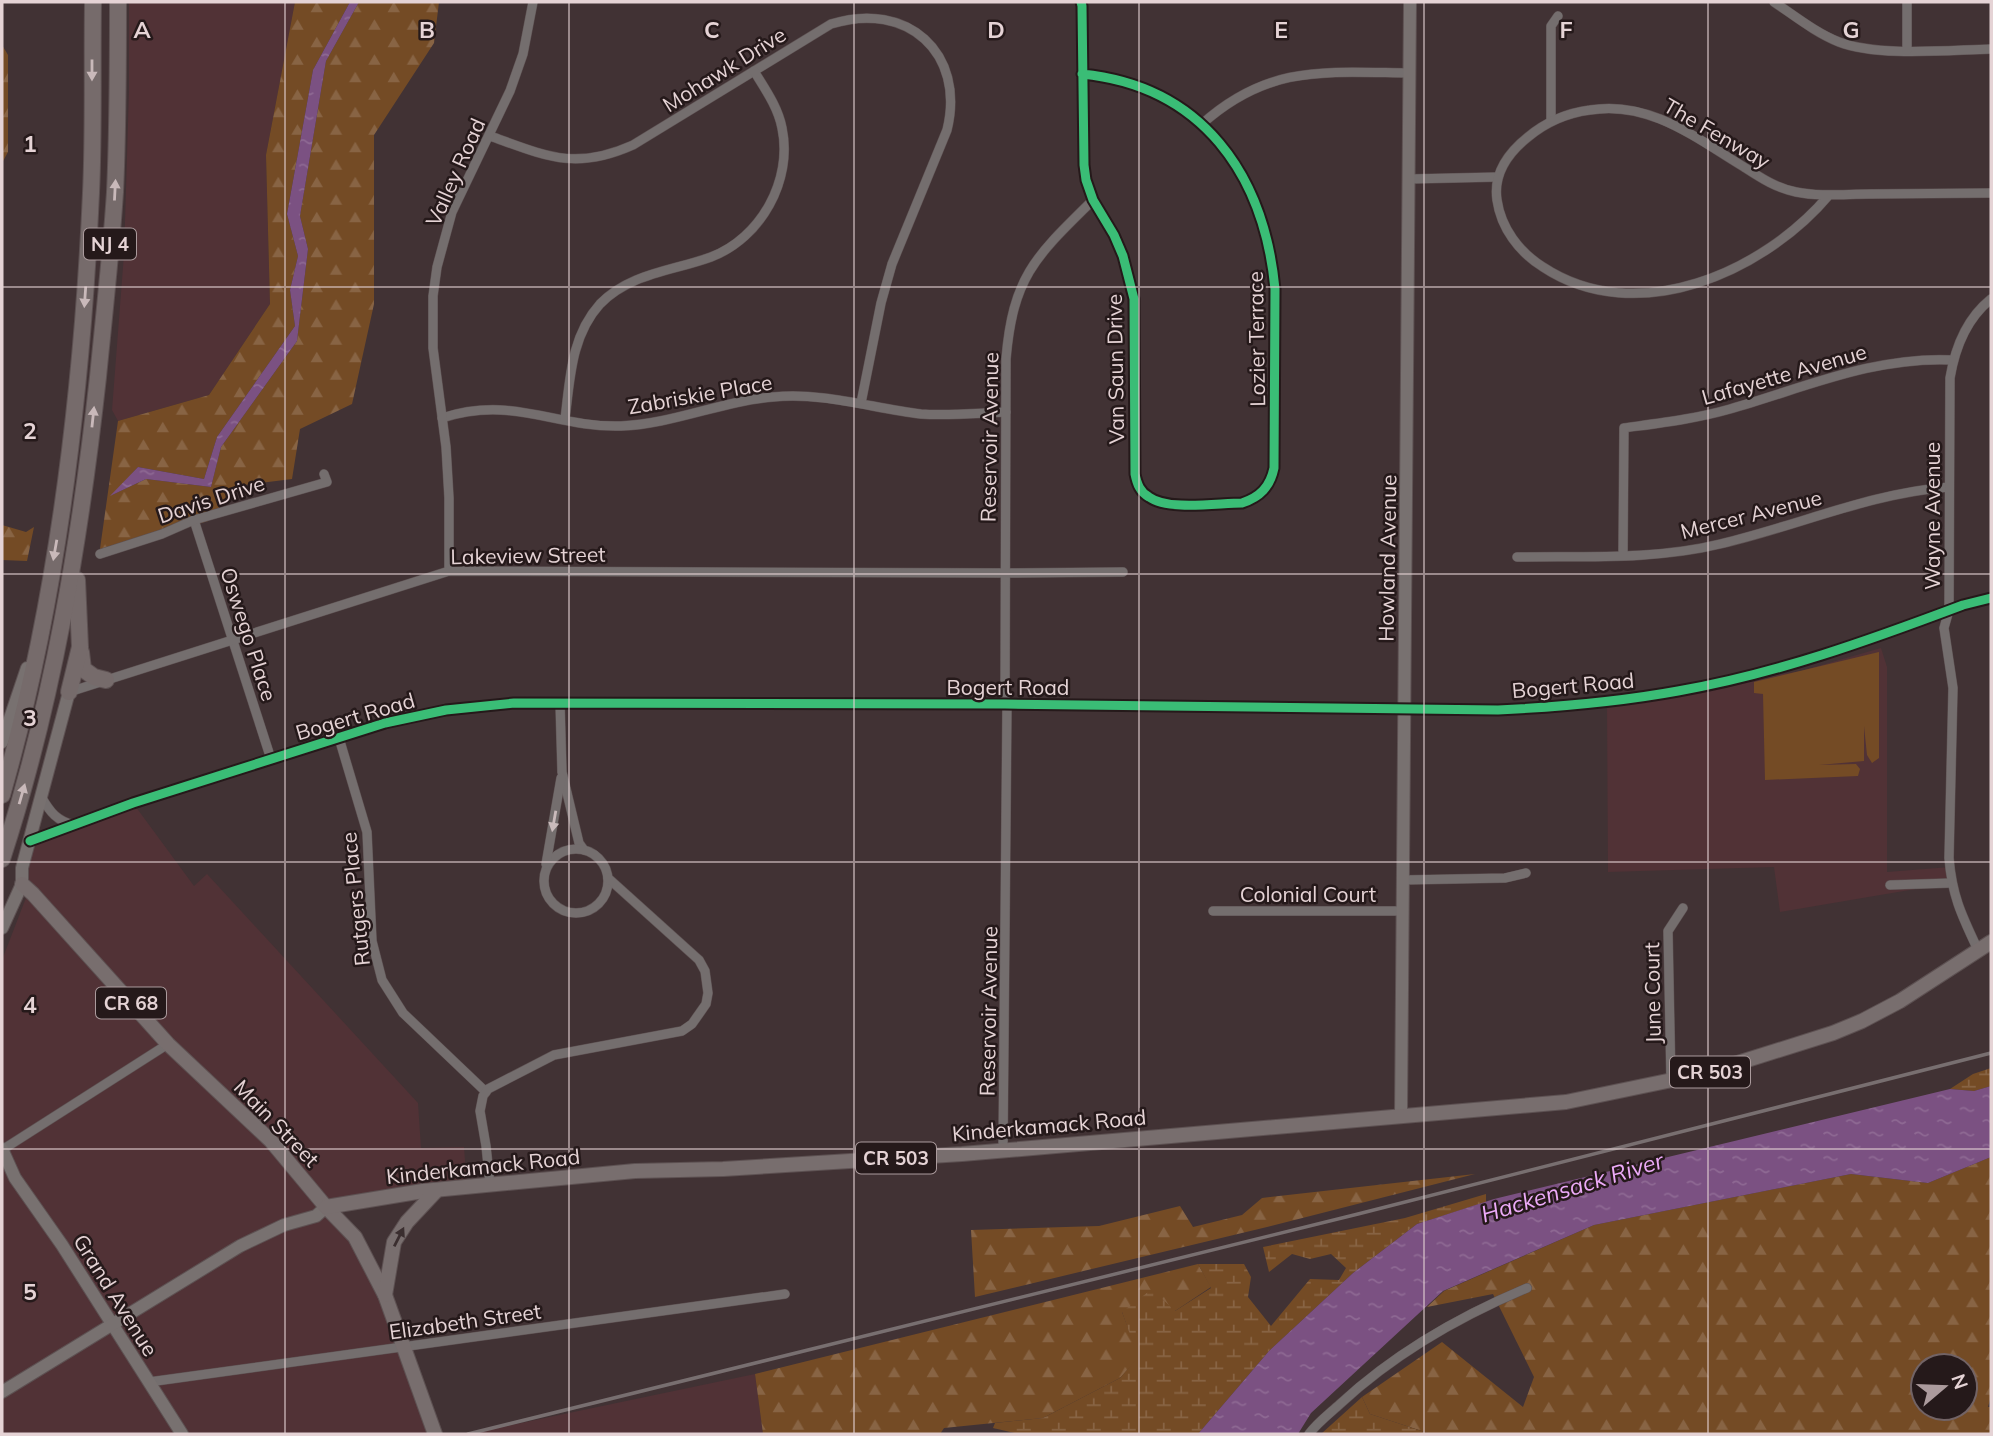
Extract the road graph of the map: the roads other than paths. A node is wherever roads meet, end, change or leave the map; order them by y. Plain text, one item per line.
1 (93, 2) edge
2 (118, 2) edge
3 (533, 2) edge
4 (1081, 2) edge
5 (1410, 2) edge
6 (1774, 2) edge
7 (1907, 2) edge
8 (1558, 16) dead end
9 (1991, 49) edge
10 (1907, 50) junction
11 (754, 71) junction
12 (1409, 73) junction
13 (1082, 74) junction
14 (1550, 121) junction
15 (1202, 124) junction
16 (490, 136) junction
17 (1498, 177) junction
18 (1409, 178) junction
19 (1991, 193) edge
20 (1829, 195) junction
21 (1093, 200) junction
22 (1991, 299) edge
23 (1953, 360) junction
24 (861, 403) junction
25 (1006, 412) junction
26 (443, 418) junction
27 (565, 419) junction
28 (324, 474) dead end
29 (1949, 487) junction
30 (1142, 492) joint
31 (194, 520) junction
32 (76, 549) junction
33 (100, 554) dead end
34 (1623, 555) junction
35 (1517, 557) dead end
36 (449, 570) junction
37 (1122, 572) dead end
38 (1005, 573) junction
39 (1991, 598) edge
40 (1949, 610) junction
41 (41, 628) junction
42 (232, 639) junction
43 (80, 647) junction
44 (31, 658) joint
45 (106, 680) junction
46 (69, 692) junction
47 (560, 703) junction
48 (1006, 704) junction
49 (1405, 709) junction
50 (339, 737) junction
51 (2, 742) edge
52 (271, 759) junction
53 (562, 772) junction
54 (2, 795) edge
55 (42, 797) junction
56 (76, 825) junction
57 (30, 841) junction
58 (584, 850) junction
59 (2, 859) edge
60 (545, 869) junction
61 (1526, 873) dead end
62 (608, 878) junction
63 (1403, 880) junction
64 (1951, 883) junction
65 (22, 884) junction
66 (1890, 886) dead end
67 (1684, 908) dead end
68 (1213, 911) dead end
69 (1403, 911) junction
70 (2, 928) edge
71 (1991, 942) edge
72 (1978, 950) junction
73 (168, 1044) junction
74 (1671, 1082) junction
75 (486, 1092) junction
76 (1401, 1115) junction
77 (1003, 1149) junction
78 (2, 1150) edge
79 (2, 1167) edge
80 (15, 1178) junction
81 (490, 1184) junction
82 (437, 1190) junction
83 (326, 1207) junction
84 (1527, 1288) dead end
85 (785, 1294) dead end
86 (386, 1295) junction
87 (114, 1325) junction
88 (405, 1347) junction
89 (149, 1382) junction
90 (2, 1392) edge
91 (182, 1434) edge
92 (435, 1434) edge
93 (1309, 1434) edge

1 -> 41 highway, NJ 4
32 -> 2 highway, NJ 4
3 - 16 street, Valley Road
4 - 13 street, Van Saun Drive
5 - 12 street, Howland Avenue
6 - 10 street
7 - 10 street
8 - 14 street
9 - 10 street
11 - 16 street, Mohawk Drive
11 - 24 street, Mohawk Drive
11 - 27 street
12 - 15 street
12 - 18 street, Howland Avenue
13 - 15 street, Lozier Terrace
13 - 21 street, Van Saun Drive
14 - 17 street, The Fenway
14 - 20 street, The Fenway
15 - 30 street, Lozier Terrace
16 - 26 street, Valley Road
17 - 18 street
17 - 20 street
18 - 49 street, Howland Avenue
19 - 20 street, The Fenway
21 - 25 street, Reservoir Avenue
21 - 30 street, Van Saun Drive
22 - 23 street, Wayne Avenue
23 - 29 street, Wayne Avenue
23 - 34 street, Lafayette Avenue
24 - 25 street, Zabriskie Place
24 - 27 street, Zabriskie Place
25 - 38 street, Reservoir Avenue
26 - 27 street, Zabriskie Place
26 - 36 street, Valley Road
28 - 31 street, Davis Drive
29 - 34 street, Mercer Avenue
29 - 40 street, Wayne Avenue
31 - 33 street, Davis Drive
31 - 42 street, Oswego Place
32 - 43 highway
59 -> 32 highway, NJ 4
34 - 35 street, Mercer Avenue
36 - 38 street, Lakeview Street
36 - 42 street, Lakeview Street
37 - 38 street, Lakeview Street
38 - 48 street, Reservoir Avenue
39 - 40 street, Bogert Road
40 - 49 street, Bogert Road
40 - 64 street, Wayne Avenue
41 - 44 highway
41 - 54 highway, NJ 4
42 - 45 street, Lakeview Street
42 - 52 street, Oswego Place
43 - 45 highway
43 - 46 highway
44 - 51 street
45 - 46 street, Lakeview Street
46 - 55 street
47 - 48 street, Bogert Road
47 - 50 street, Bogert Road
47 - 53 street
48 - 49 street, Bogert Road
48 - 77 street, Reservoir Avenue
49 - 63 street, Howland Avenue
50 - 52 street, Bogert Road
50 - 75 street, Rutgers Place
52 - 56 street, Bogert Road
53 - 58 street
53 -> 60 street
55 - 56 street
55 - 57 street
56 - 57 street, Bogert Road
57 - 65 street
58 - 60 street
58 - 62 street
60 - 62 street
61 - 63 street
62 - 75 street
63 - 69 street, Howland Avenue
64 - 66 street
64 - 72 street, Wayne Avenue
65 - 70 street
65 - 73 main road, Main Street / CR 68
67 - 74 street, June Court
68 - 69 street, Colonial Court
69 - 76 street, Howland Avenue
71 - 72 main road, Kinderkamack Road / CR 503
72 - 74 main road, Kinderkamack Road / CR 503
73 - 78 street
73 - 83 main road, Main Street / CR 68
74 - 76 main road, Kinderkamack Road / CR 503
75 - 81 street
76 - 77 main road, Kinderkamack Road / CR 503
77 - 81 main road, Kinderkamack Road / CR 503
78 - 80 street, Grand Avenue
79 - 80 street, Grand Avenue
80 - 87 street, Grand Avenue
81 - 82 main road, Kinderkamack Road / CR 503
82 - 83 main road, Kinderkamack Road / CR 503
86 -> 82 main road
83 - 86 main road, Main Street
83 - 87 street, Kinderkamack Road
84 - 93 street
85 - 88 street, Elizabeth Street
86 - 88 main road, Main Street
87 - 89 street, Grand Avenue
87 - 90 street, Kinderkamack Road
88 - 89 street, Elizabeth Street
88 - 92 main road, Main Street
89 - 91 street, Grand Avenue

